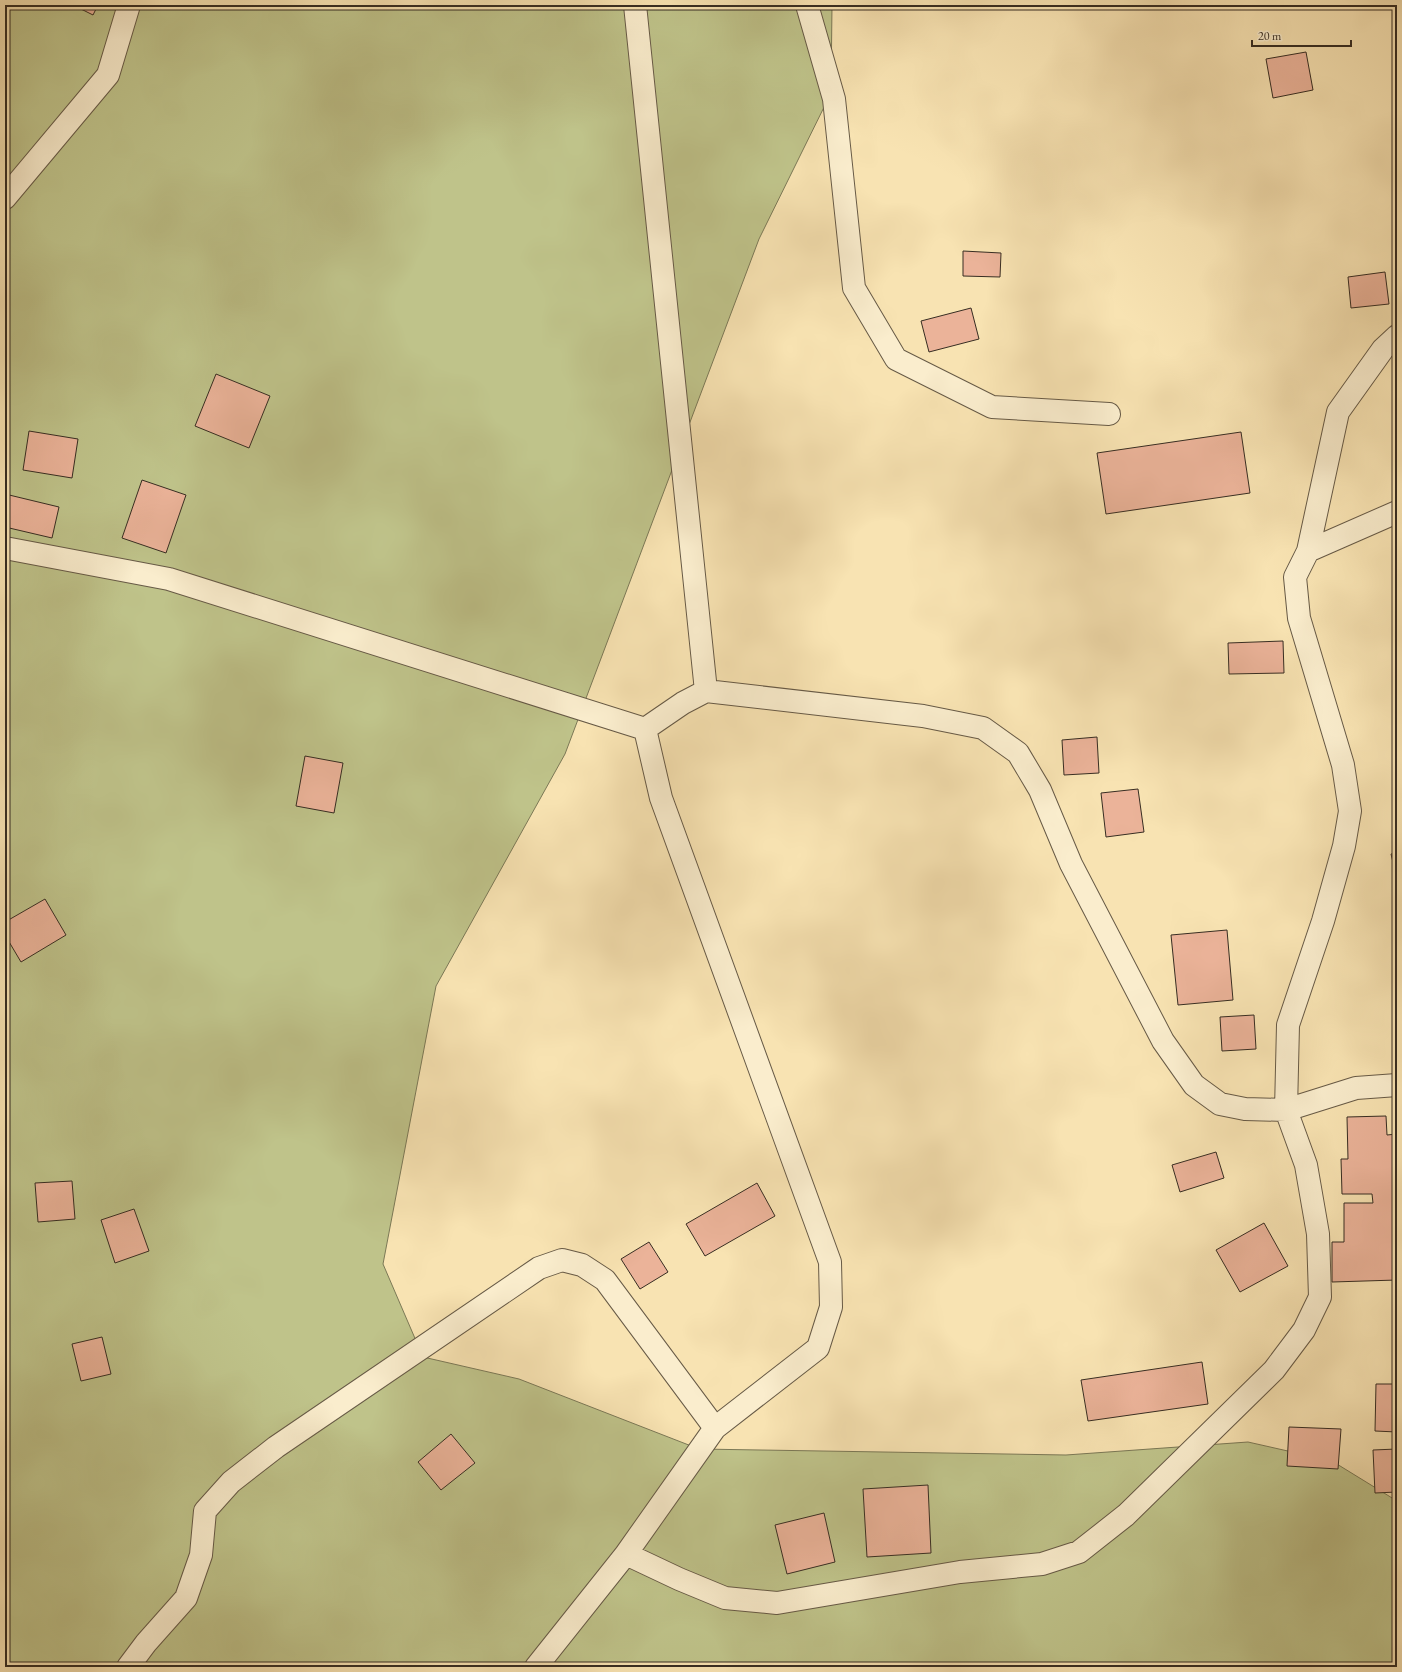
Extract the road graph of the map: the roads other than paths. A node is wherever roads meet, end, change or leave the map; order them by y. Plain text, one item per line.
1 (129, 5) edge
2 (635, 5) edge
3 (807, 5) edge
4 (5, 198) edge
5 (1397, 336) edge
6 (1109, 414) dead end
7 (1397, 512) edge
8 (5, 548) edge
9 (1308, 551) junction
10 (706, 692) junction
11 (645, 729) junction
12 (1397, 1085) edge
13 (1286, 1110) junction
14 (715, 1428) junction
15 (626, 1554) junction
16 (128, 1667) edge
17 (536, 1667) edge

1 - 4 street
2 - 10 street
3 - 6 street
5 - 9 street
7 - 9 street
8 - 11 street
9 - 13 street
10 - 11 street
10 - 13 street
11 - 14 street
12 - 13 street
13 - 15 street
14 - 15 street
14 - 16 street
15 - 17 street

